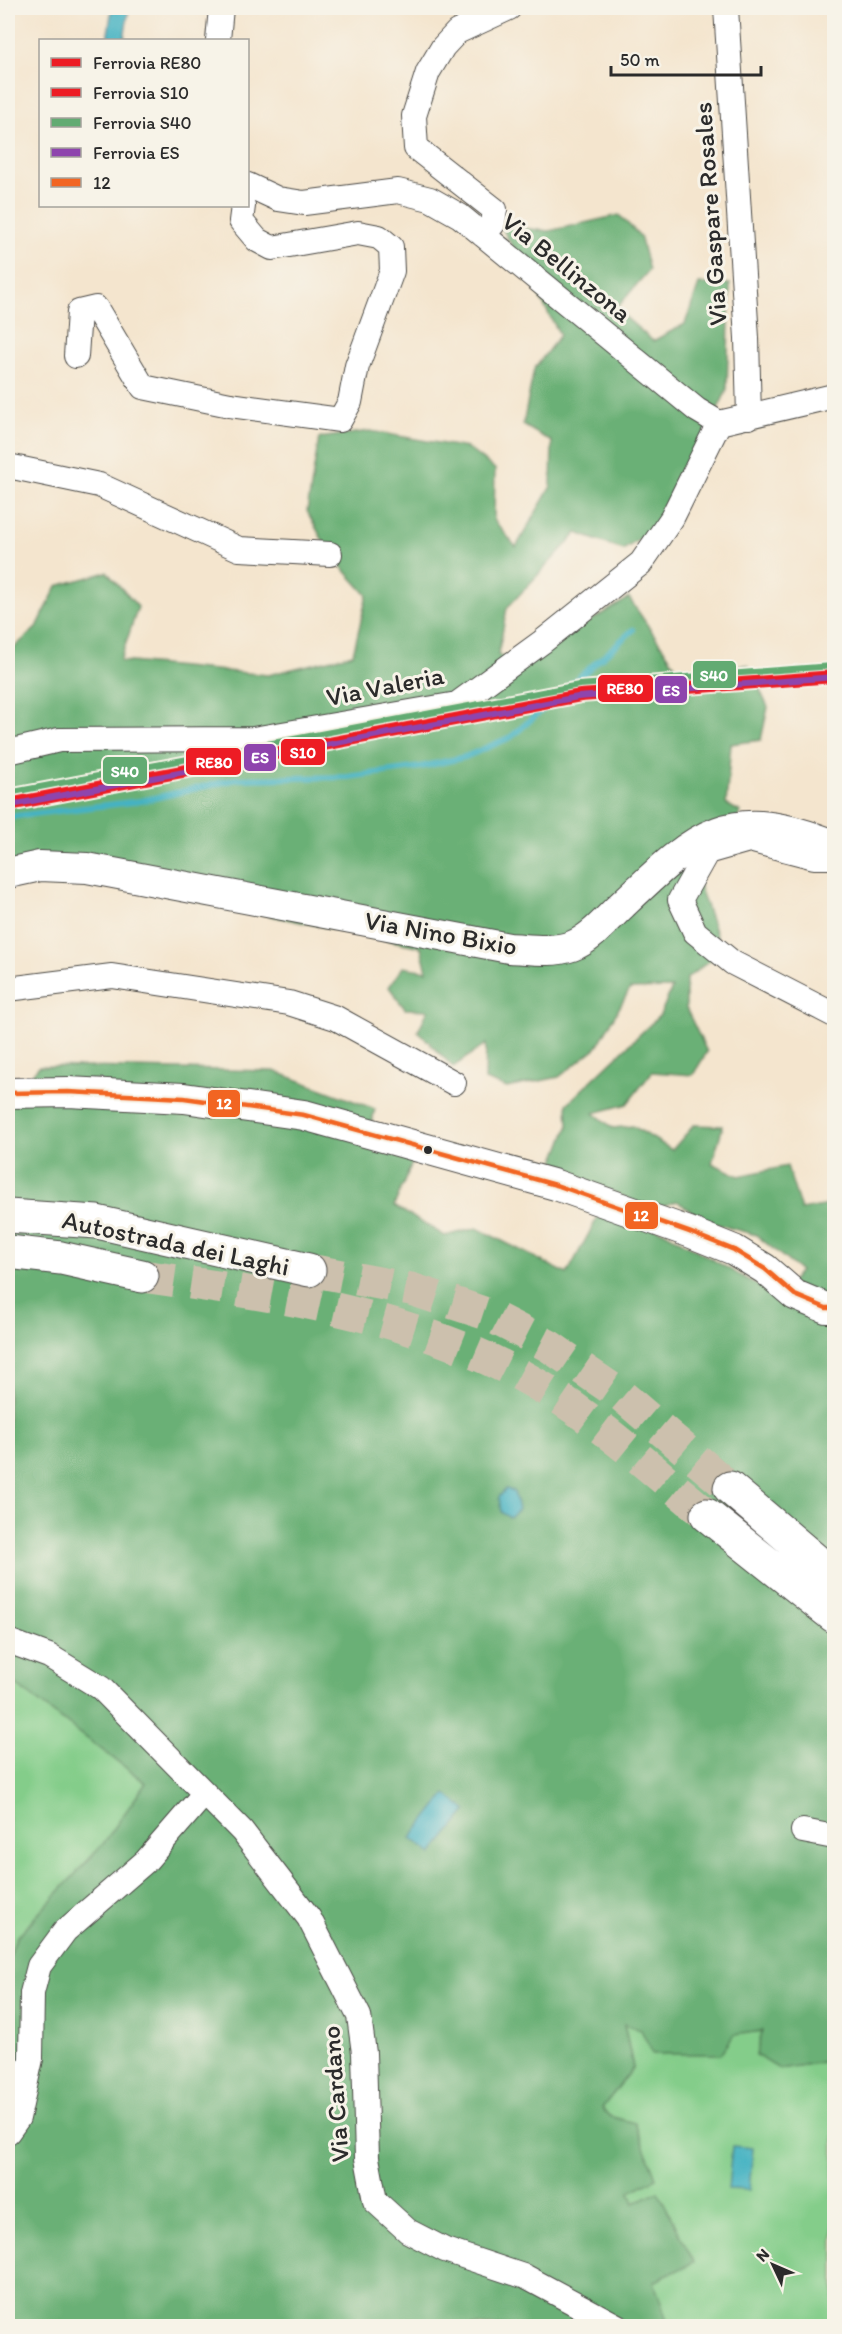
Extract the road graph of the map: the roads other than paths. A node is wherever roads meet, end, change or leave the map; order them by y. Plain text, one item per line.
1 (221, 8) edge
2 (509, 8) edge
3 (726, 8) edge
4 (218, 39) edge
5 (249, 186) edge
6 (243, 207) edge
7 (483, 235) junction
8 (75, 356) dead end
9 (834, 396) edge
10 (749, 417) junction
11 (719, 423) junction
12 (8, 466) edge
13 (330, 554) dead end
14 (8, 752) edge
15 (834, 845) edge
16 (834, 857) edge
17 (8, 873) edge
18 (8, 989) edge
19 (834, 1015) edge
20 (454, 1083) dead end
21 (8, 1094) edge
22 (8, 1216) edge
23 (8, 1252) edge
24 (309, 1270) tunnel mouth
25 (142, 1276) tunnel mouth
26 (834, 1308) edge
27 (730, 1488) tunnel mouth
28 (707, 1515) tunnel mouth
29 (834, 1576) edge
30 (834, 1616) edge
31 (8, 1641) edge
32 (204, 1794) junction
33 (803, 1831) dead end
34 (834, 1837) edge
35 (8, 2132) edge
36 (617, 2326) edge

1 - 4 street
2 - 7 street
3 - 10 street, Via Gaspare Rosales
5 - 7 street, Via Bellinzona
6 - 8 street
7 - 11 street, Via Bellinzona
9 - 10 street
10 - 11 street
11 - 14 street, Via Valeria
12 - 13 street
15 - 17 main road, Via Nino Bixio
16 - 19 street
18 - 20 street
21 - 26 main road
22 - 24 highway, Autostrada dei Laghi
23 - 25 highway, Autostrada dei Laghi
27 - 29 highway
28 - 30 highway
31 - 32 street, Via Cardano
32 - 35 street
32 - 36 street, Via Cardano
33 - 34 street

